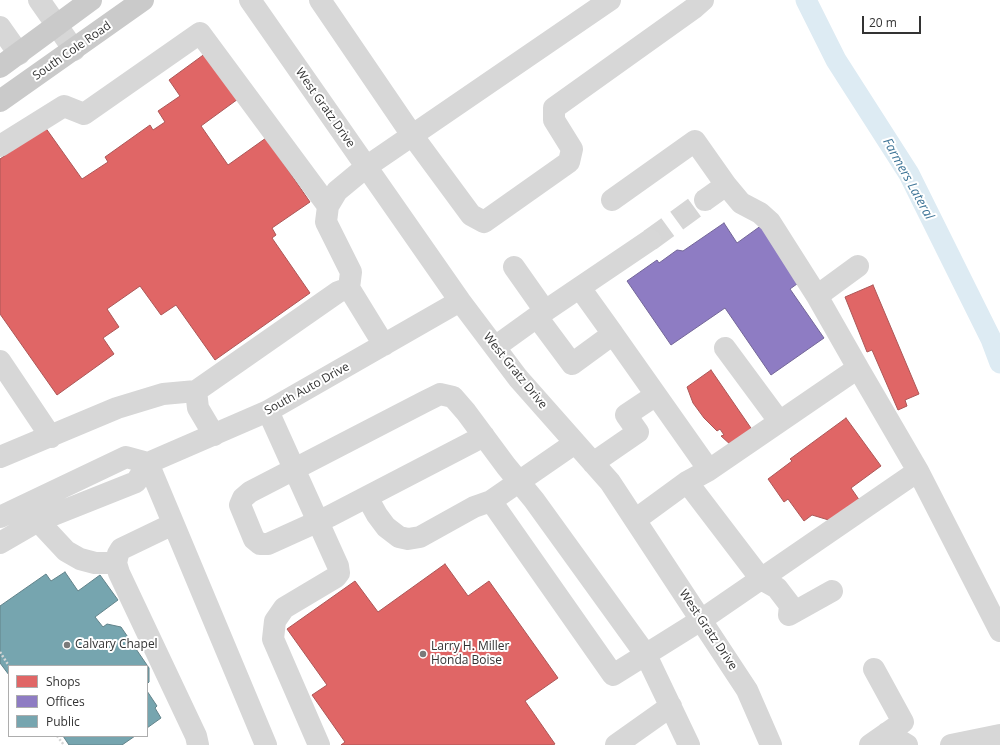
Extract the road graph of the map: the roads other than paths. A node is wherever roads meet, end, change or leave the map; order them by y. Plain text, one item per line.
1 (39, 0) edge
2 (91, 0) edge
3 (143, 0) edge
4 (250, 0) edge
5 (320, 0) edge
6 (610, 0) edge
7 (703, 0) edge
8 (57, 25) junction
9 (0, 27) edge
10 (74, 50) junction
11 (19, 54) junction
12 (0, 67) edge
13 (0, 101) edge
14 (412, 135) junction
15 (0, 146) edge
16 (366, 167) junction
17 (726, 185) junction
18 (612, 200) dead end
19 (704, 200) tunnel mouth
20 (328, 206) junction
21 (650, 240) tunnel mouth
22 (858, 266) dead end
23 (514, 267) dead end
24 (349, 288) junction
25 (580, 288) junction
26 (817, 296) junction
27 (460, 301) junction
28 (541, 314) junction
29 (613, 334) junction
30 (384, 345) junction
31 (495, 347) junction
32 (725, 348) dead end
33 (0, 363) edge
34 (858, 368) junction
35 (196, 391) junction
36 (656, 394) junction
37 (268, 412) junction
38 (779, 421) junction
39 (214, 435) junction
40 (484, 436) junction
41 (51, 437) junction
42 (575, 444) junction
43 (0, 458) edge
44 (148, 463) junction
45 (593, 463) junction
46 (295, 470) junction
47 (709, 470) junction
48 (918, 471) junction
49 (520, 482) junction
50 (687, 482) junction
51 (367, 497) junction
52 (491, 501) junction
53 (33, 513) junction
54 (0, 517) edge
55 (635, 520) junction
56 (318, 522) junction
57 (173, 524) junction
58 (0, 543) edge
59 (116, 563) junction
60 (761, 579) junction
61 (832, 591) dead end
62 (701, 620) junction
63 (1000, 631) edge
64 (646, 655) junction
65 (874, 669) dead end
66 (671, 706) junction
67 (1000, 735) edge
68 (878, 739) edge
69 (198, 745) edge
70 (266, 745) edge
71 (319, 745) edge
72 (616, 745) edge
73 (689, 745) edge
74 (771, 745) edge
75 (907, 745) edge
76 (951, 745) edge

1 - 8 street
2 - 8 main road
3 - 10 main road, South Cole Road
4 - 16 street, West Gratz Drive
5 - 14 street
6 - 14 street
7 - 14 street
8 - 10 street
8 - 11 main road
9 - 11 street
10 - 13 main road, South Cole Road
11 - 12 main road
14 - 16 street
15 - 20 street
16 - 20 street
16 - 27 street, West Gratz Drive
17 - 18 street
17 - 19 street
17 - 26 street
20 - 24 street
21 - 25 street
22 - 26 street
23 - 28 street
24 - 30 street
24 - 35 street
25 - 28 street
25 - 29 street
26 - 34 street
27 - 30 street, South Auto Drive
27 - 31 street, West Gratz Drive
28 - 29 street
28 - 31 street
29 - 36 street
30 - 37 street, South Auto Drive
31 - 42 street, West Gratz Drive
32 - 38 street
33 - 41 street
34 - 38 street
34 - 48 street
35 - 39 street
35 - 41 street
36 - 45 street
36 - 47 street
37 - 39 street, South Auto Drive
37 - 46 street
38 - 47 street
39 - 44 street, South Auto Drive
40 - 46 street
40 - 49 street
40 - 51 street
41 - 43 street
42 - 45 street, West Gratz Drive
42 - 49 street
44 - 53 street
44 - 57 street
45 - 55 street, West Gratz Drive
46 - 56 street
46 - 56 street
47 - 50 street
48 - 60 street
48 - 63 street
49 - 52 street
49 - 64 street
50 - 55 street
50 - 60 street
51 - 52 street
51 - 56 street
52 - 64 street
53 - 54 street
53 - 58 street
53 - 59 street
55 - 62 street, West Gratz Drive
56 - 71 street
57 - 59 street
57 - 70 street
59 - 69 street
60 - 61 street
60 - 62 street
62 - 64 street
62 - 74 street, West Gratz Drive
64 - 66 street
65 - 68 street
66 - 72 street
66 - 73 street
67 - 76 street
68 - 75 street

